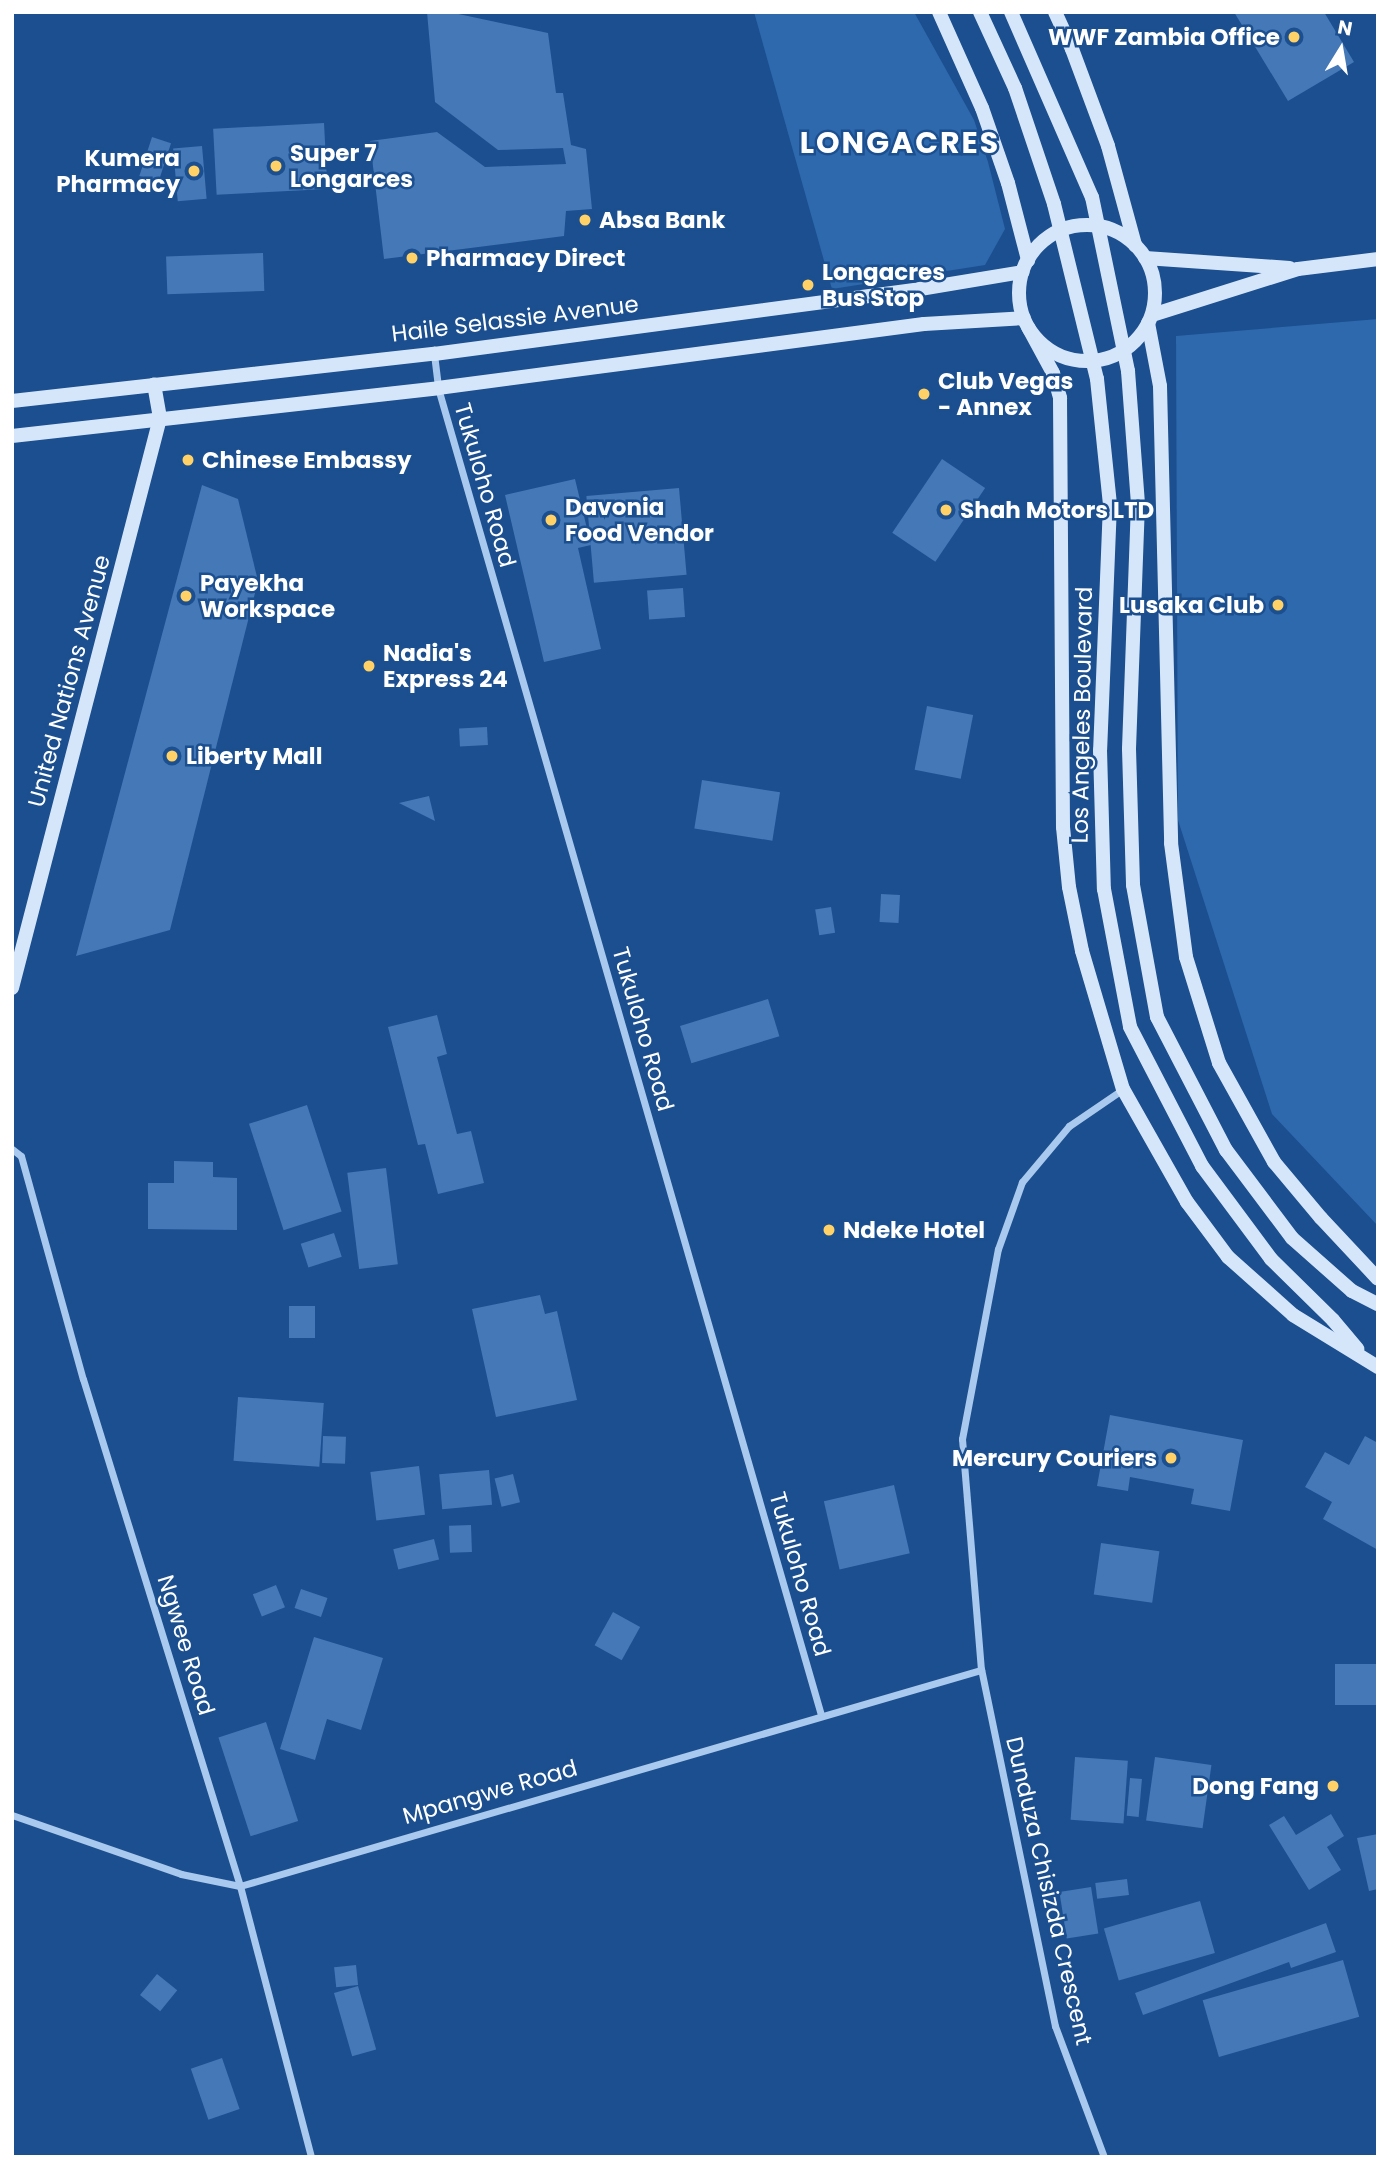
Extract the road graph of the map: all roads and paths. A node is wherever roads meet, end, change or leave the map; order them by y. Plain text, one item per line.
1 (939, 12) edge
2 (980, 12) edge
3 (1011, 12) edge
4 (1055, 12) edge
5 (1135, 245) junction
6 (1145, 258) junction
7 (1378, 259) edge
8 (1025, 266) junction
9 (1298, 269) junction
10 (1150, 319) junction
11 (1026, 323) junction
12 (434, 354) junction
13 (154, 385) junction
14 (438, 388) junction
15 (12, 401) edge
16 (160, 418) junction
17 (12, 436) edge
18 (12, 988) edge
19 (1123, 1089) junction
20 (12, 1149) edge
21 (1378, 1279) edge
22 (1378, 1304) edge
23 (1364, 1359) junction
24 (1378, 1367) edge
25 (981, 1670) junction
26 (821, 1715) junction
27 (12, 1815) edge
28 (240, 1886) junction
29 (311, 2157) edge
30 (1104, 2157) edge

1 - 8 main road
2 - 23 main road, Los Angeles Boulevard, bridge
3 - 22 main road, Los Angeles Boulevard, bridge
4 - 5 main road
5 - 6 main road
5 - 8 main road
6 - 9 main road
6 - 10 main road
7 - 9 main road
8 - 11 main road
8 - 12 main road, Haile Selassie Avenue
9 - 10 main road
10 - 11 main road
10 - 21 main road
11 - 14 main road
11 - 19 main road, Los Angeles Boulevard
12 - 13 main road, Haile Selassie Avenue
12 - 14 street, Tukuloho Road
13 - 15 main road, Haile Selassie Avenue
13 - 16 main road, United Nations Avenue
14 - 16 main road
14 - 26 street, Tukuloho Road
16 - 17 main road
16 - 18 main road, United Nations Avenue
19 - 23 main road, Los Angeles Boulevard
19 - 25 street, Dunduza Chisizda Crescent
20 - 28 street, Ngwee Road
23 - 24 main road, Los Angeles Boulevard
25 - 26 street, Mpangwe Road
25 - 30 street, Dunduza Chisizda Crescent
26 - 28 street, Mpangwe Road
27 - 28 street, Mpangwe Road
28 - 29 street, Ngwee Road

